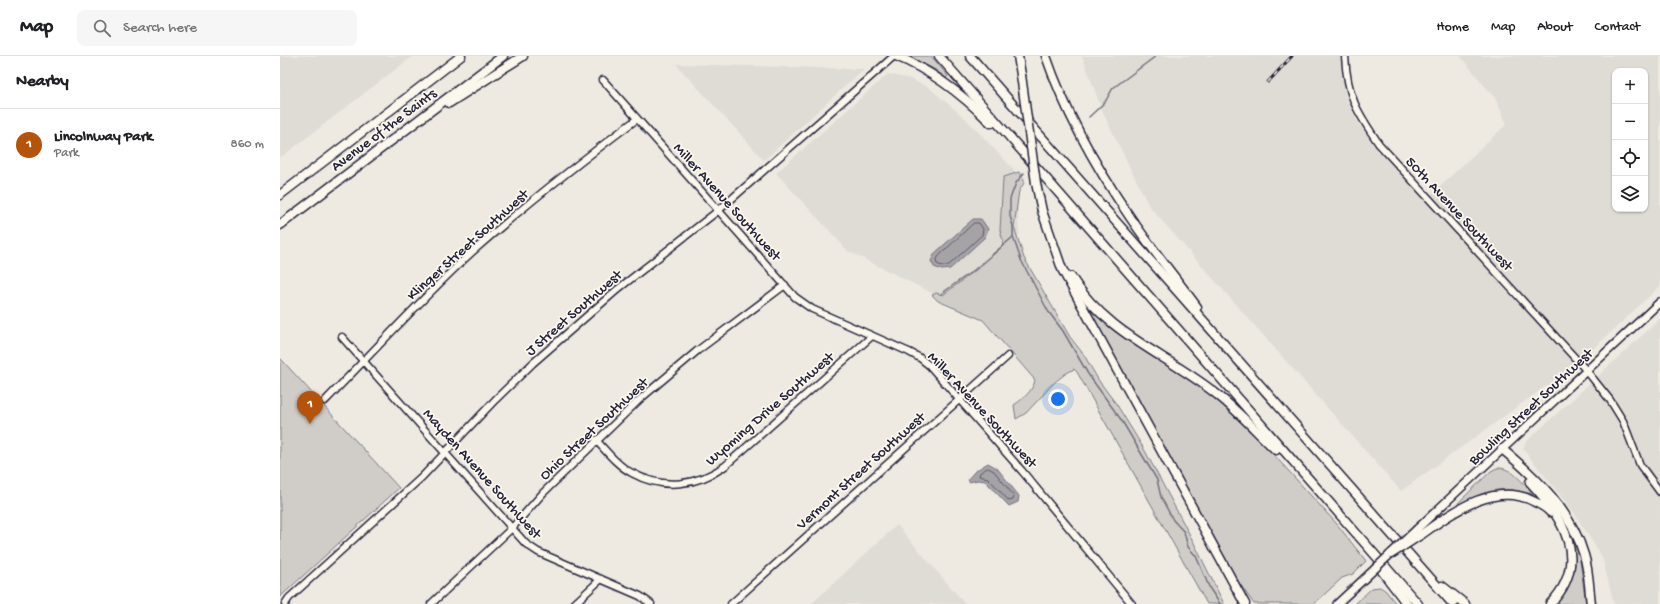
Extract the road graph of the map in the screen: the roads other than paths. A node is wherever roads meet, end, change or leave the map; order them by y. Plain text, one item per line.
1 (456, 56) edge
2 (461, 56) edge
3 (503, 56) edge
4 (523, 56) edge
5 (895, 56) edge
6 (939, 56) edge
7 (970, 56) edge
8 (1018, 56) edge
9 (1046, 56) edge
10 (1345, 56) edge
11 (434, 77) junction
12 (603, 80) dead end
13 (637, 119) junction
14 (398, 136) junction
15 (1057, 192) junction
16 (280, 195) edge
17 (719, 210) junction
18 (280, 225) edge
19 (1058, 256) junction
20 (785, 285) junction
21 (1660, 302) edge
22 (342, 336) dead end
23 (872, 336) junction
24 (1227, 348) junction
25 (1008, 356) dead end
26 (364, 361) junction
27 (1586, 370) junction
28 (959, 399) junction
29 (325, 401) dead end
30 (596, 440) junction
31 (1502, 449) junction
32 (446, 453) junction
33 (1314, 486) junction
34 (1660, 492) edge
35 (1341, 516) junction
36 (1562, 526) junction
37 (512, 528) junction
38 (1419, 532) junction
39 (1391, 554) joint
40 (1428, 576) junction
41 (601, 579) junction
42 (285, 604) edge
43 (431, 604) edge
44 (574, 604) edge
45 (652, 604) edge
46 (731, 604) edge
47 (1132, 604) edge
48 (1245, 604) edge
49 (1337, 604) edge
50 (1407, 604) edge
51 (1418, 604) edge
52 (1453, 604) edge
53 (1465, 604) edge
54 (1550, 604) edge
55 (1591, 604) edge

1 - 11 highway
2 - 11 highway, Avenue of the Saints
3 - 14 highway, Avenue of the Saints
4 - 14 highway
5 - 15 highway
5 - 17 street, J Street Southwest
6 - 15 highway
7 - 24 highway
8 - 19 highway, bridge
9 - 24 highway
10 - 27 street, 50th Avenue Southwest
11 - 16 highway, Avenue of the Saints
12 - 13 street, Miller Avenue Southwest
13 - 17 street, Miller Avenue Southwest
13 - 26 street, Klinger Street Southwest
14 - 18 highway, Avenue of the Saints
15 - 33 highway
17 - 20 street, Miller Avenue Southwest
17 - 32 street, J Street Southwest
19 - 33 highway
19 - 48 highway
20 - 23 street, Miller Avenue Southwest
20 - 30 street, Ohio Street Southwest
21 - 27 main road, Bowling Street Southwest
22 - 26 street, Mayden Avenue Southwest
23 - 28 street, Miller Avenue Southwest
23 - 30 street, Wyoming Drive Southwest
24 - 40 highway
25 - 28 street, Vermont Street Southwest
26 - 29 street, Klinger Street Southwest
26 - 32 street, Mayden Avenue Southwest
27 - 31 main road, Bowling Street Southwest
27 - 34 street, 50th Avenue Southwest
28 - 46 street, Vermont Street Southwest
28 - 47 street, Miller Avenue Southwest
30 - 37 street, Ohio Street Southwest
31 - 36 highway
31 - 38 main road, Bowling Street Southwest
31 - 55 highway
32 - 37 street, Mayden Avenue Southwest
32 - 42 street, J Street Southwest
33 - 35 highway
35 - 50 highway
35 - 51 highway
36 - 38 highway
36 - 54 highway
37 - 41 street, Mayden Avenue Southwest
37 - 43 street, Ohio Street Southwest
38 - 39 highway, bridge
39 - 49 main road, bridge
40 - 52 highway
40 - 53 highway
41 - 44 street
41 - 45 street, Mayden Avenue Southwest

